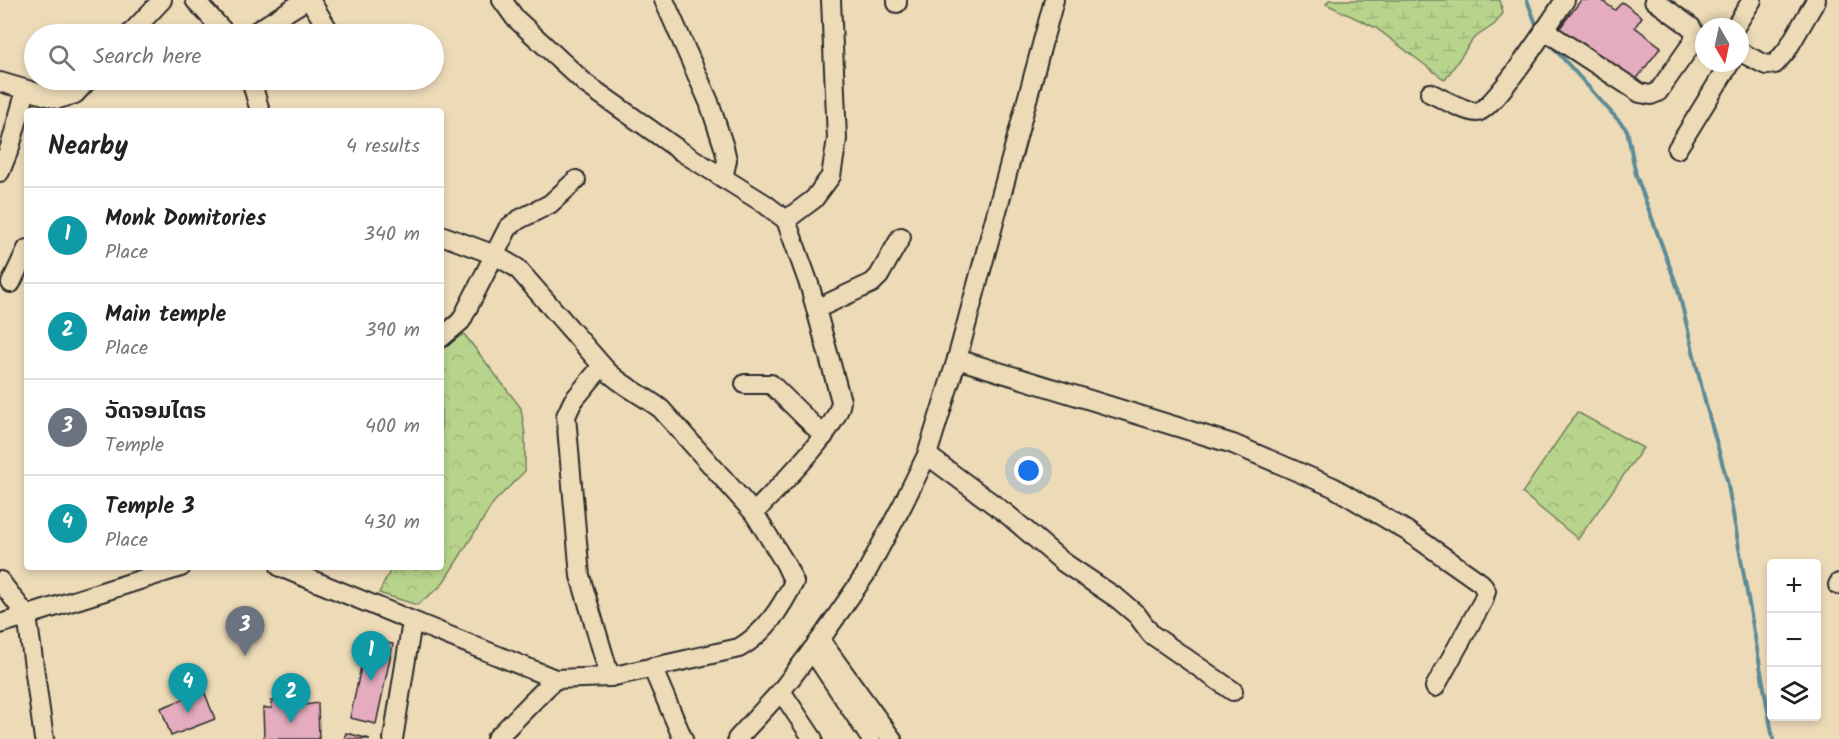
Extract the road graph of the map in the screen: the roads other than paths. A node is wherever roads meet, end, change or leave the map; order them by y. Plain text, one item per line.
1 (162, 0) edge
2 (195, 0) edge
3 (308, 0) edge
4 (502, 0) edge
5 (664, 0) edge
6 (831, 0) edge
7 (1054, 0) edge
8 (1565, 0) edge
9 (1654, 0) edge
10 (1752, 0) edge
11 (1816, 0) edge
12 (1741, 18) edge
13 (139, 24) edge
14 (217, 24) edge
15 (268, 24) edge
16 (324, 24) edge
17 (1545, 30) junction
18 (1749, 56) edge
19 (1724, 72) edge
20 (0, 82) edge
21 (24, 89) edge
22 (26, 90) joint
23 (79, 90) edge
24 (254, 90) edge
25 (1430, 93) dead end
26 (69, 104) edge
27 (259, 108) edge
28 (1677, 149) dead end
29 (0, 172) edge
30 (723, 178) junction
31 (576, 180) dead end
32 (786, 220) junction
33 (444, 237) edge
34 (901, 237) dead end
35 (24, 255) edge
36 (495, 255) junction
37 (10, 283) dead end
38 (816, 309) junction
39 (444, 335) edge
40 (957, 359) junction
41 (602, 366) junction
42 (746, 384) dead end
43 (824, 436) junction
44 (927, 455) junction
45 (754, 513) junction
46 (172, 570) edge
47 (287, 570) edge
48 (0, 581) edge
49 (27, 616) junction
50 (412, 622) junction
51 (0, 624) edge
52 (816, 645) junction
53 (652, 667) junction
54 (610, 677) junction
55 (555, 679) junction
56 (1435, 687) dead end
57 (781, 691) junction
58 (1233, 691) dead end
59 (44, 739) edge
60 (393, 739) edge
61 (496, 739) edge
62 (682, 739) edge
63 (737, 739) edge
64 (813, 739) edge
65 (872, 739) edge
66 (892, 739) edge

1 - 13 street
2 - 14 street
3 - 15 street
3 - 16 street
4 - 30 street
5 - 30 street
6 - 32 street
7 - 40 street
8 - 17 street
9 - 17 street
10 - 12 street
11 - 18 street
17 - 25 street
19 - 28 street
20 - 21 street
22 - 26 street
22 - 29 street
23 - 26 street
24 - 27 street
30 - 32 street
31 - 36 street
32 - 38 street
33 - 36 street
34 - 38 street
35 - 37 street
36 - 39 street
36 - 41 street
38 - 43 street
40 - 44 street
40 - 56 street
41 - 45 street
41 - 54 street
42 - 43 street
43 - 45 street
44 - 52 street
44 - 58 street
45 - 53 street
46 - 49 street
47 - 50 street
48 - 49 street
49 - 51 street
49 - 59 street
50 - 55 street
50 - 60 street
52 - 57 street
52 - 65 street
52 - 66 street
53 - 54 street
53 - 62 street
54 - 55 street
55 - 61 street
57 - 63 street
57 - 64 street

